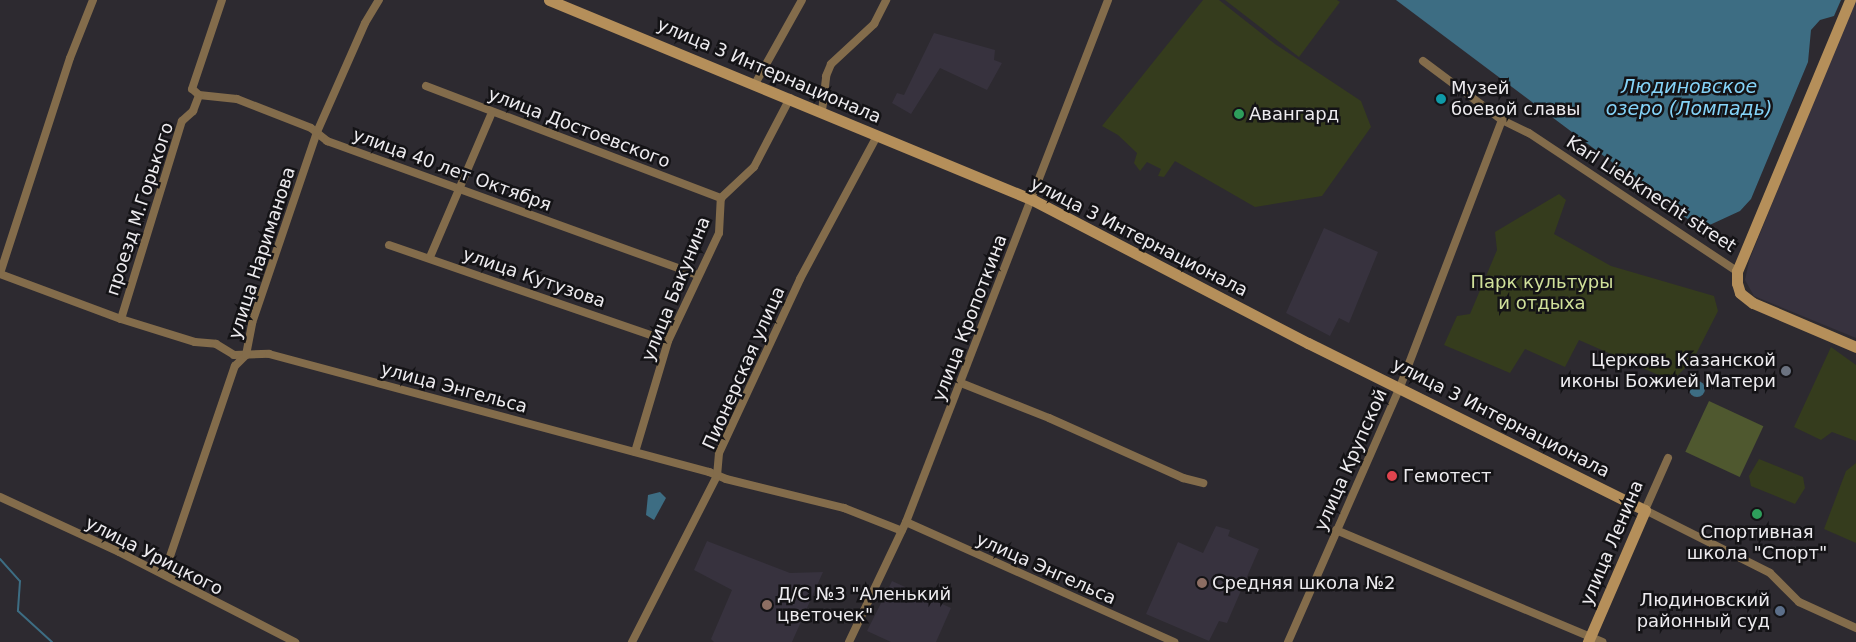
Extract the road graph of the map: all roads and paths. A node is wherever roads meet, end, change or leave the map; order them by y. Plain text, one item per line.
1 (92, 0) edge
2 (222, 0) edge
3 (379, 0) edge
4 (549, 0) edge
5 (802, 0) edge
6 (886, 0) edge
7 (1108, 0) edge
8 (1848, 5) edge
9 (1423, 61) dead end
10 (755, 84) junction
11 (426, 86) dead end
12 (199, 95) junction
13 (790, 98) junction
14 (822, 111) junction
15 (492, 112) junction
16 (1502, 120) junction
17 (317, 132) junction
18 (877, 136) junction
19 (459, 187) junction
20 (721, 198) junction
21 (1033, 200) junction
22 (389, 245) dead end
23 (430, 257) junction
24 (1737, 271) junction
25 (0, 274) edge
26 (697, 275) junction
27 (121, 319) junction
28 (668, 341) junction
29 (1856, 347) edge
30 (246, 355) junction
31 (961, 382) junction
32 (1400, 387) junction
33 (635, 452) junction
34 (1668, 458) dead end
35 (717, 476) junction
36 (1203, 483) dead end
37 (0, 497) edge
38 (1645, 510) junction
39 (906, 522) junction
40 (1336, 530) junction
41 (902, 531) junction
42 (164, 574) junction
43 (1856, 628) edge
44 (1589, 639) edge
45 (295, 642) edge
46 (632, 642) edge
47 (849, 642) edge
48 (1174, 642) edge
49 (1288, 642) edge
50 (1602, 642) edge

1 - 25 street
2 - 12 street
3 - 17 street, улица Нариманова
4 - 10 street, улица 3 Интернационала
5 - 10 street
6 - 14 street
7 - 21 street, улица Кропоткина
8 - 24 street
9 - 16 street, Karl Liebknecht street
10 - 13 street, улица 3 Интернационала
11 - 15 street, улица Достоевского
12 - 17 street, улица 40 лет Октября
12 - 27 street, проезд М.Горького
13 - 14 street, улица 3 Интернационала
13 - 20 street, улица Бакунина
14 - 18 street, улица 3 Интернационала
15 - 19 street
15 - 20 street, улица Достоевского
16 - 24 street, Karl Liebknecht street
16 - 32 street, улица Крупской
17 - 19 street, улица 40 лет Октября
17 - 30 street, улица Нариманова
18 - 21 street, улица 3 Интернационала
18 - 35 street, Пионерская улица
19 - 23 street
19 - 26 street, улица 40 лет Октября
20 - 26 street, улица Бакунина
21 - 31 street, улица Кропоткина
21 - 32 street, улица 3 Интернационала
22 - 23 street, улица Кутузова
23 - 28 street, улица Кутузова
24 - 29 street, Karl Liebknecht street
25 - 27 street, улица Энгельса
26 - 28 street, улица Бакунина
27 - 30 street, улица Энгельса
28 - 33 street, улица Бакунина
30 - 33 street, улица Энгельса
30 - 42 street, улица Нариманова
31 - 36 street
31 - 39 street, улица Кропоткина
32 - 38 street, улица 3 Интернационала
32 - 40 street, улица Крупской
33 - 35 street, улица Энгельса
34 - 38 street, улица Ленина
35 - 41 street, улица Энгельса
35 - 46 street, Пионерская улица
37 - 42 street, улица Урицкого
38 - 43 street
38 - 44 street, улица Ленина
39 - 41 street, улица Кропоткина
39 - 48 street, улица Энгельса
40 - 44 street
40 - 49 street, улица Крупской
41 - 47 street, улица Кропоткина
42 - 45 street, улица Урицкого
44 - 50 street

